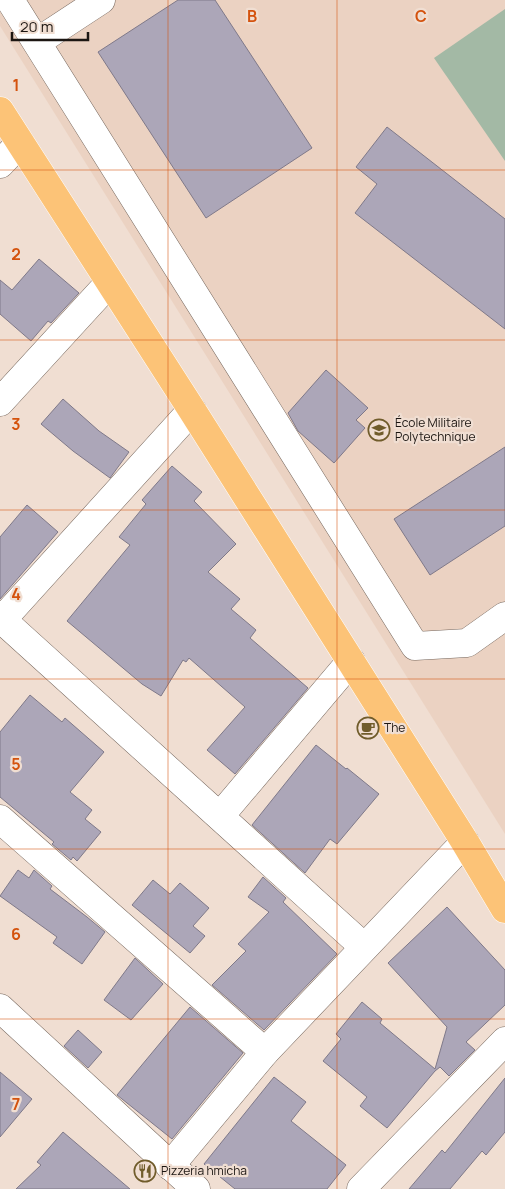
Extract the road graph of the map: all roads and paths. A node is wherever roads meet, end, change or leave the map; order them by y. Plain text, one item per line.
1 (10, 0) edge
2 (101, 0) edge
3 (37, 42) junction
4 (0, 112) edge
5 (20, 143) junction
6 (0, 164) edge
7 (110, 283) junction
8 (0, 402) edge
9 (192, 410) junction
10 (505, 616) edge
11 (1, 620) edge
12 (351, 661) junction
13 (220, 816) junction
14 (0, 820) edge
15 (465, 842) junction
16 (505, 909) edge
17 (364, 947) junction
18 (0, 1008) edge
19 (505, 1041) edge
20 (265, 1052) junction
21 (170, 1166) junction
22 (196, 1189) edge
23 (362, 1189) edge

1 - 3 street
2 - 3 street
3 - 10 street
4 - 5 main road
5 - 6 street
5 - 7 main road
7 - 8 street
7 - 9 main road
9 - 11 street
9 - 12 main road
11 - 13 street
12 - 13 street
12 - 15 main road
13 - 17 street
14 - 20 street
15 - 16 main road
15 - 17 street
17 - 20 street
18 - 21 street
19 - 23 street
20 - 21 street
21 - 22 street

